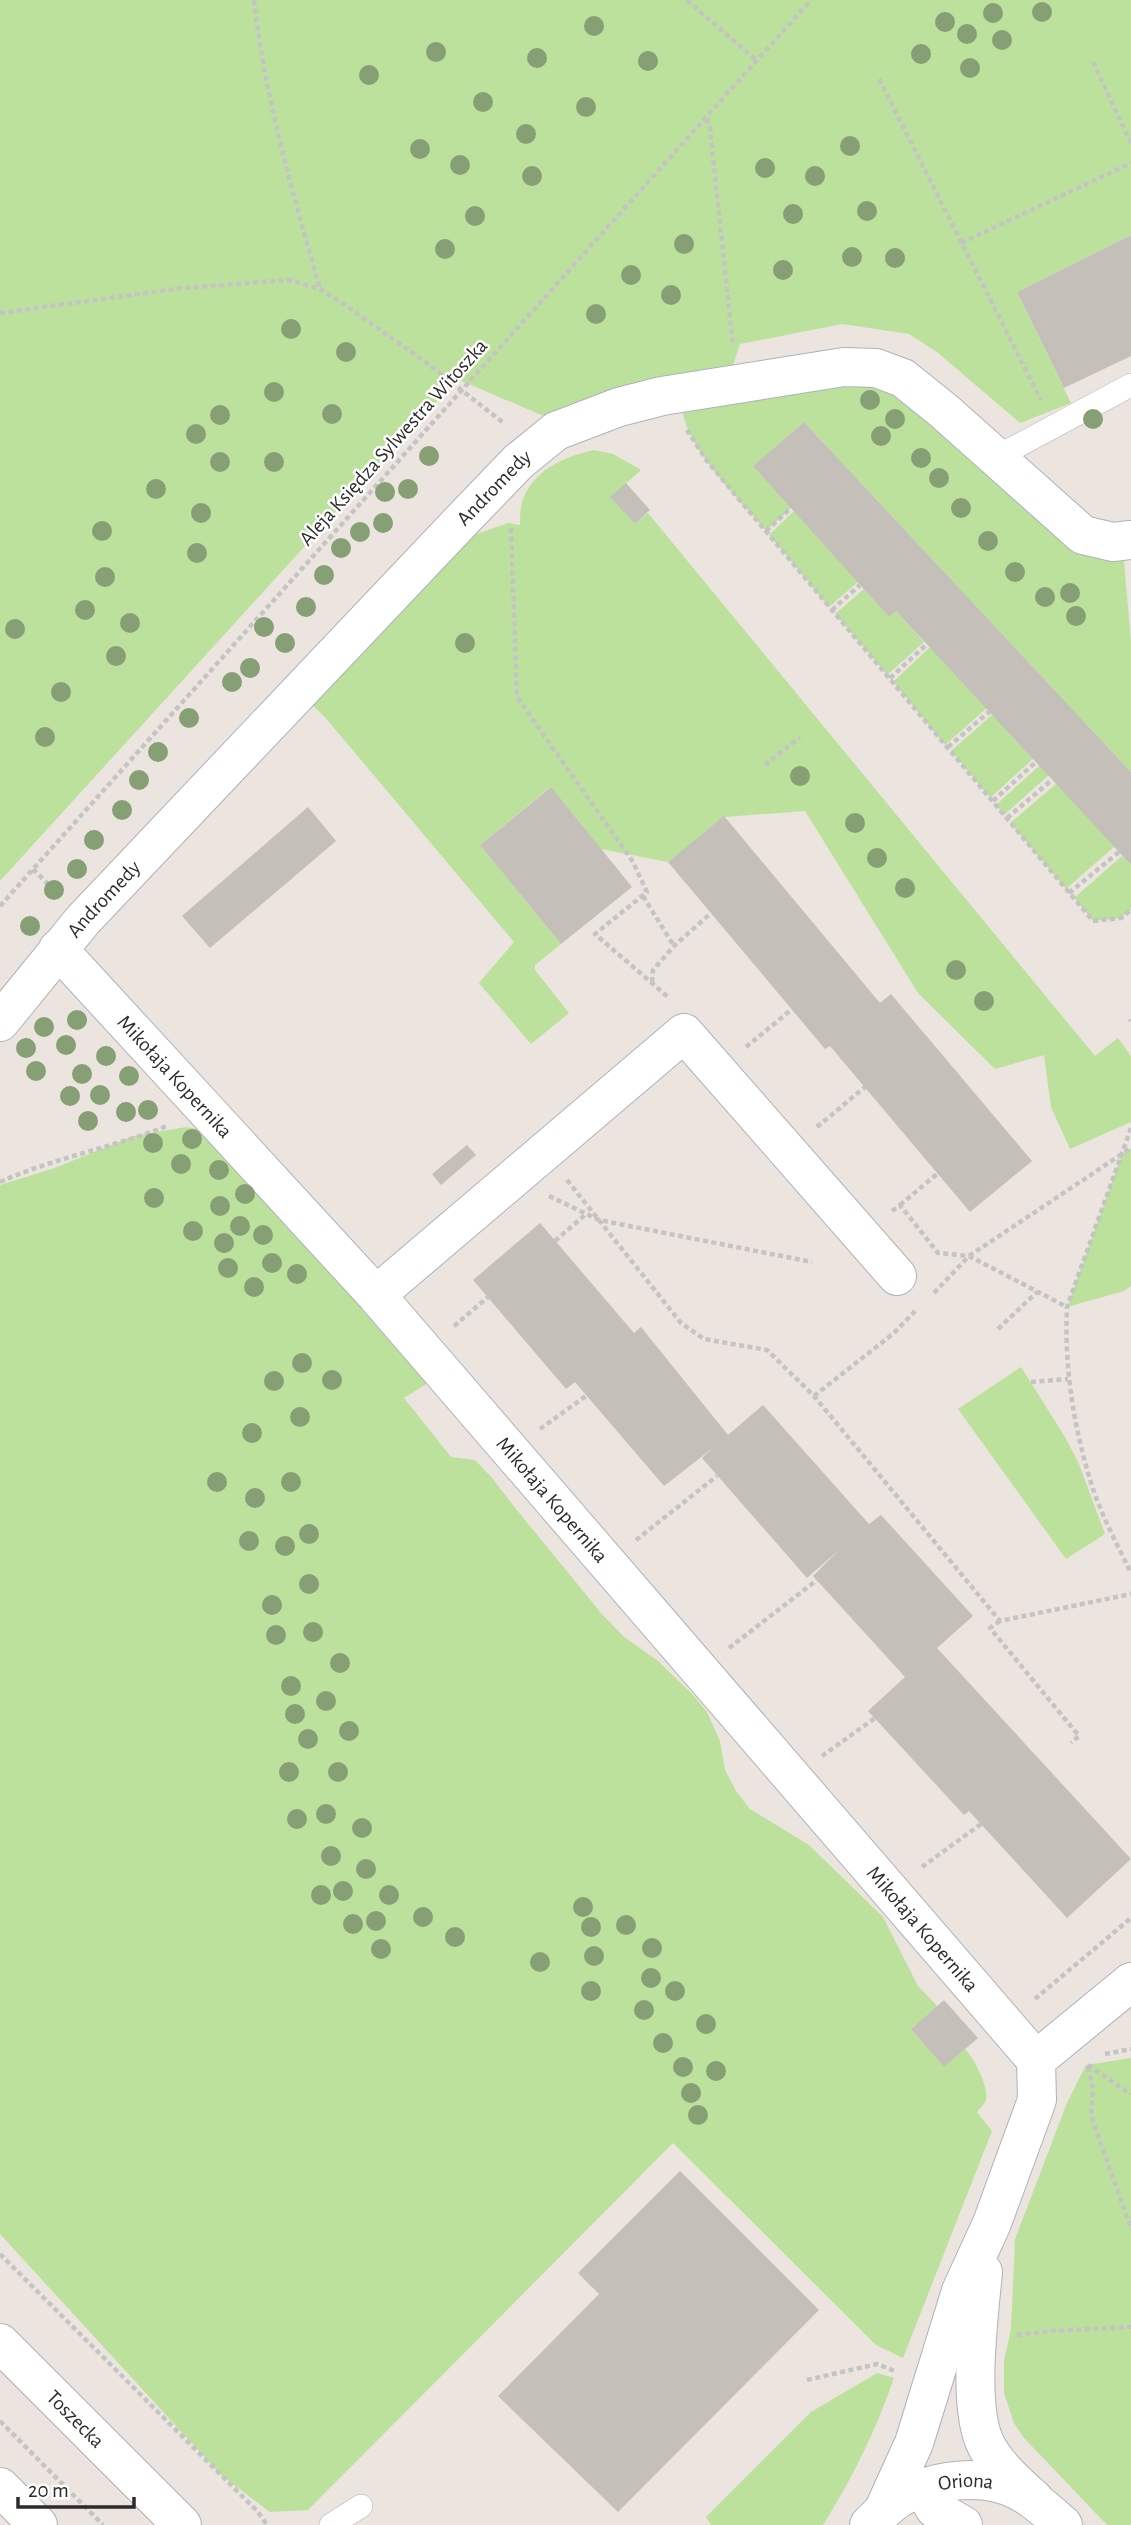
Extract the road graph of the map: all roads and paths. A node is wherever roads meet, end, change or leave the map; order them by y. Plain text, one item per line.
1 (254, 0) edge
2 (687, 0) edge
3 (811, 0) edge
4 (757, 61) junction
5 (1093, 62) dead end
6 (878, 79) dead end
7 (707, 118) junction
8 (1131, 143) edge
9 (1131, 163) edge
10 (961, 243) junction
11 (320, 289) junction
12 (0, 313) edge
13 (734, 351) dead end
14 (1131, 384) edge
15 (460, 391) junction
16 (1054, 425) junction
17 (508, 426) dead end
18 (685, 426) dead end
19 (1010, 450) dead end
20 (791, 508) dead end
21 (510, 526) dead end
22 (766, 531) junction
23 (1131, 540) edge
24 (860, 585) dead end
25 (832, 610) junction
26 (927, 644) dead end
27 (513, 669) dead end
28 (890, 678) junction
29 (517, 697) junction
30 (990, 711) dead end
31 (800, 737) dead end
32 (948, 747) junction
33 (1037, 761) dead end
34 (765, 765) dead end
35 (1053, 779) dead end
36 (993, 801) junction
37 (1007, 818) junction
38 (1119, 852) dead end
39 (1069, 893) junction
40 (0, 906) edge
41 (1131, 910) edge
42 (710, 913) dead end
43 (674, 946) junction
44 (58, 949) junction
45 (653, 970) junction
46 (643, 974) dead end
47 (652, 983) dead end
48 (791, 1010) dead end
49 (0, 1021) edge
50 (743, 1049) dead end
51 (865, 1087) dead end
52 (207, 1111) junction
53 (1131, 1128) edge
54 (813, 1130) dead end
55 (1131, 1148) edge
56 (1121, 1156) junction
57 (937, 1174) dead end
58 (567, 1180) dead end
59 (0, 1182) edge
60 (548, 1195) dead end
61 (900, 1205) dead end
62 (586, 1214) junction
63 (596, 1219) junction
64 (555, 1241) dead end
65 (812, 1262) dead end
66 (897, 1276) dead end
67 (1037, 1292) junction
68 (376, 1295) junction
69 (488, 1297) dead end
70 (1067, 1307) junction
71 (450, 1329) dead end
72 (998, 1329) dead end
73 (882, 1342) dead end
74 (1068, 1379) junction
75 (1031, 1382) dead end
76 (586, 1396) dead end
77 (814, 1396) junction
78 (538, 1431) dead end
79 (717, 1476) dead end
80 (634, 1541) dead end
81 (1131, 1573) edge
82 (817, 1580) dead end
83 (1131, 1594) edge
84 (1000, 1621) junction
85 (727, 1649) dead end
86 (875, 1718) dead end
87 (1071, 1743) dead end
88 (821, 1756) dead end
89 (981, 1824) dead end
90 (918, 1870) dead end
91 (1131, 1919) edge
92 (1131, 1982) edge
93 (1006, 2024) junction
94 (1086, 2057) dead end
95 (1037, 2060) junction
96 (1087, 2065) junction
97 (1131, 2094) edge
98 (1131, 2228) edge
99 (986, 2238) junction
100 (0, 2254) edge
101 (1131, 2328) edge
102 (1014, 2335) dead end
103 (0, 2343) edge
104 (898, 2372) dead end
105 (807, 2380) dead end
106 (0, 2421) edge
107 (977, 2422) junction
108 (914, 2443) junction
109 (977, 2481) junction
110 (0, 2487) edge
111 (922, 2488) junction
112 (1034, 2499) junction
113 (361, 2506) dead end
114 (876, 2517) edge
115 (38, 2525) edge
116 (103, 2525) edge
117 (182, 2525) edge
118 (267, 2525) edge
119 (331, 2525) edge
120 (963, 2525) edge
121 (1063, 2525) edge

1 - 11 path
2 - 4 path
3 - 4 path, Aleja Księdza Sylwestra Witoszka
4 - 7 path, Aleja Księdza Sylwestra Witoszka
5 - 8 path
6 - 10 path
7 - 13 path
7 - 15 path, Aleja Księdza Sylwestra Witoszka
9 - 10 path
10 - 16 path
11 - 12 path
11 - 15 path
14 - 16 lane
15 - 17 path
15 - 40 path, Aleja Księdza Sylwestra Witoszka
16 - 19 lane
18 - 22 path
20 - 22 path
21 - 29 path
22 - 25 path
23 - 44 street, Andromedy
24 - 25 path
25 - 28 path
26 - 28 path
27 - 29 path
28 - 32 path
29 - 43 path
30 - 32 path
31 - 34 path
32 - 36 path
33 - 36 path
35 - 37 path
36 - 37 path
37 - 39 path
38 - 39 path
39 - 41 path
42 - 43 path
43 - 45 path
44 - 49 street, Andromedy
44 - 52 street, Mikołaja Kopernika
45 - 46 path
45 - 47 path
48 - 50 path
51 - 54 path
52 - 59 path
52 - 68 street, Mikołaja Kopernika
53 - 56 path
55 - 56 path
56 - 67 path
56 - 70 path
57 - 61 path
58 - 63 path
60 - 62 path
62 - 63 path
62 - 64 path
63 - 65 path
63 - 77 path
66 - 68 street
67 - 70 path
67 - 72 path
68 - 93 street, Mikołaja Kopernika
69 - 71 path
70 - 74 path
73 - 77 path
74 - 75 path
74 - 81 path
76 - 78 path
77 - 84 path
79 - 80 path
82 - 85 path
83 - 84 path
84 - 87 path
86 - 88 path
89 - 90 path
91 - 93 path
92 - 95 street
93 - 95 street, Mikołaja Kopernika
94 - 96 path
95 - 99 street
96 - 97 path
96 - 98 path
99 - 107 street
99 - 108 street
100 - 118 path
101 - 102 path
103 - 117 street, Toszecka
104 - 105 path
106 - 116 path
107 - 109 street
107 - 112 street
108 - 111 street
108 - 114 street
109 - 111 street, Oriona
109 - 112 street, Oriona
109 - 120 street
110 - 115 street
111 - 114 street, Oriona
111 - 120 street
112 - 121 street, Oriona
113 - 119 lane

